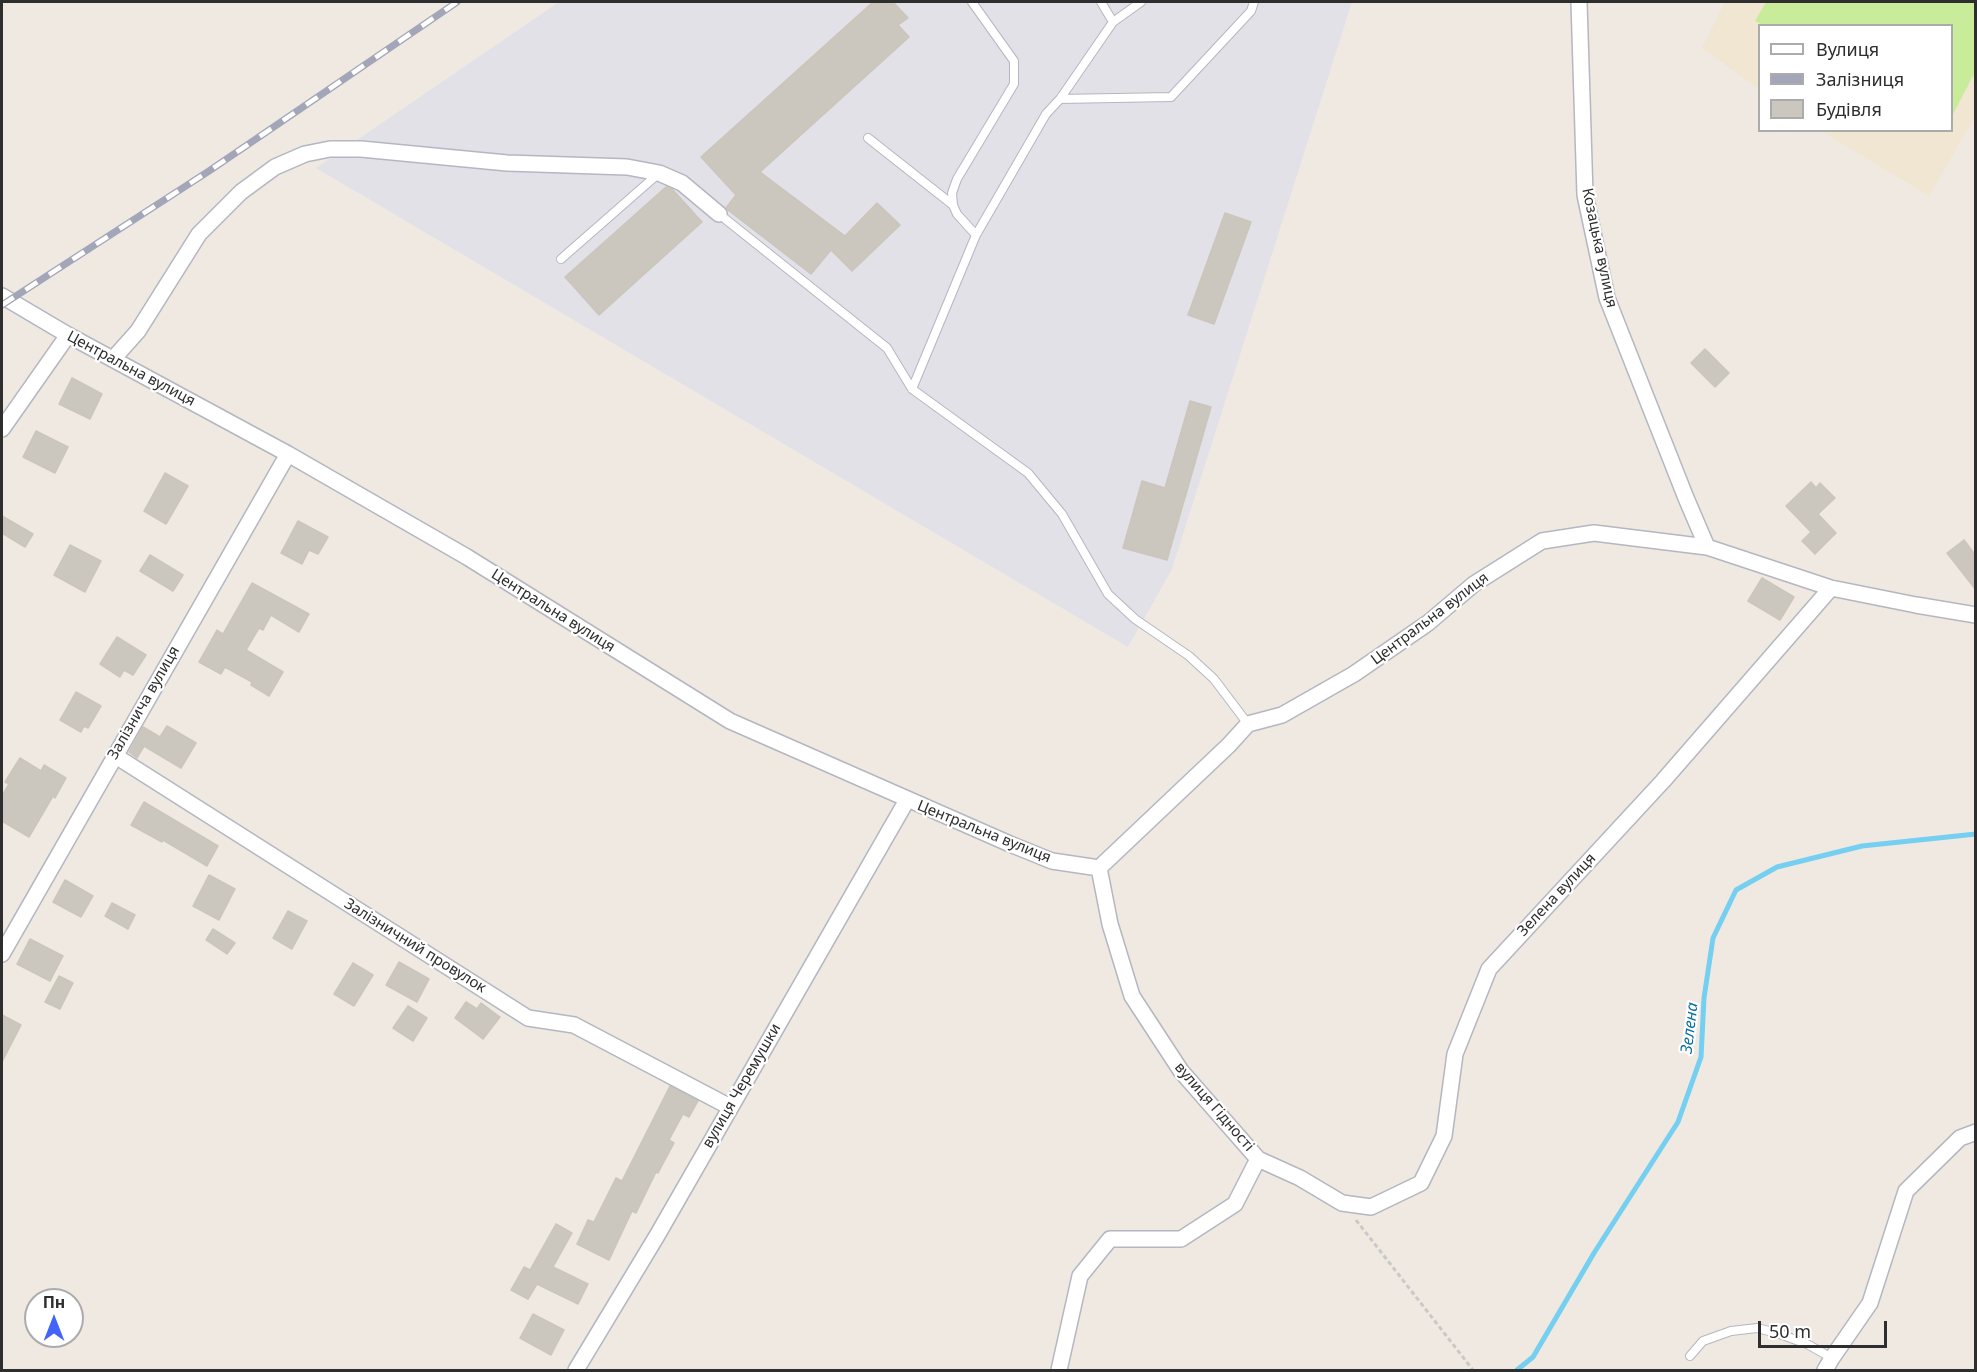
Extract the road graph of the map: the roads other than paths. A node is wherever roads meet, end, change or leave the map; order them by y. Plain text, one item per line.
1 (972, 2) edge
2 (1101, 2) edge
3 (1141, 2) edge
4 (1254, 2) edge
5 (1579, 2) edge
6 (1113, 22) junction
7 (1060, 99) junction
8 (868, 138) dead end
9 (659, 173) junction
10 (953, 205) junction
11 (719, 214) joint
12 (976, 235) junction
13 (561, 259) dead end
14 (2, 296) edge
15 (68, 335) junction
16 (113, 359) junction
17 (912, 389) junction
18 (2, 429) edge
19 (288, 454) junction
20 (1707, 547) junction
21 (1831, 588) junction
22 (1976, 615) edge
23 (1248, 724) junction
24 (114, 755) junction
25 (907, 800) junction
26 (1099, 868) junction
27 (2, 954) edge
28 (730, 1107) junction
29 (1976, 1132) edge
30 (1258, 1159) junction
31 (1342, 1203) joint
32 (1690, 1356) dead end
33 (1829, 1364) edge
34 (576, 1371) edge
35 (1059, 1371) edge

1 - 10 lane
2 - 6 lane
3 - 6 lane
4 - 7 lane
5 - 20 street, Козацька вулиця
6 - 7 lane
7 - 12 lane
8 - 10 lane
9 - 11 street
9 - 13 lane
9 - 16 street
10 - 12 lane
11 - 17 lane
12 - 17 lane
14 - 15 street, Центральна вулиця
15 - 16 street, Центральна вулиця
15 - 18 street
16 - 19 street, Центральна вулиця
17 - 23 lane
19 - 24 street, Залізнича вулиця
19 - 25 street, Центральна вулиця
20 - 21 street, Центральна вулиця
20 - 23 street, Центральна вулиця
21 - 22 street, Центральна вулиця
21 - 31 street, Зелена вулиця
23 - 26 street
24 - 27 street, Залізнича вулиця
24 - 28 street, Залізничний провулок
25 - 26 street, Центральна вулиця
25 - 28 street, вулиця Черемушки
26 - 30 street, вулиця Гідності
28 - 34 street, вулиця Черемушки
29 - 33 street
30 - 31 street, вулиця Гідності
30 - 35 street
32 - 33 lane

